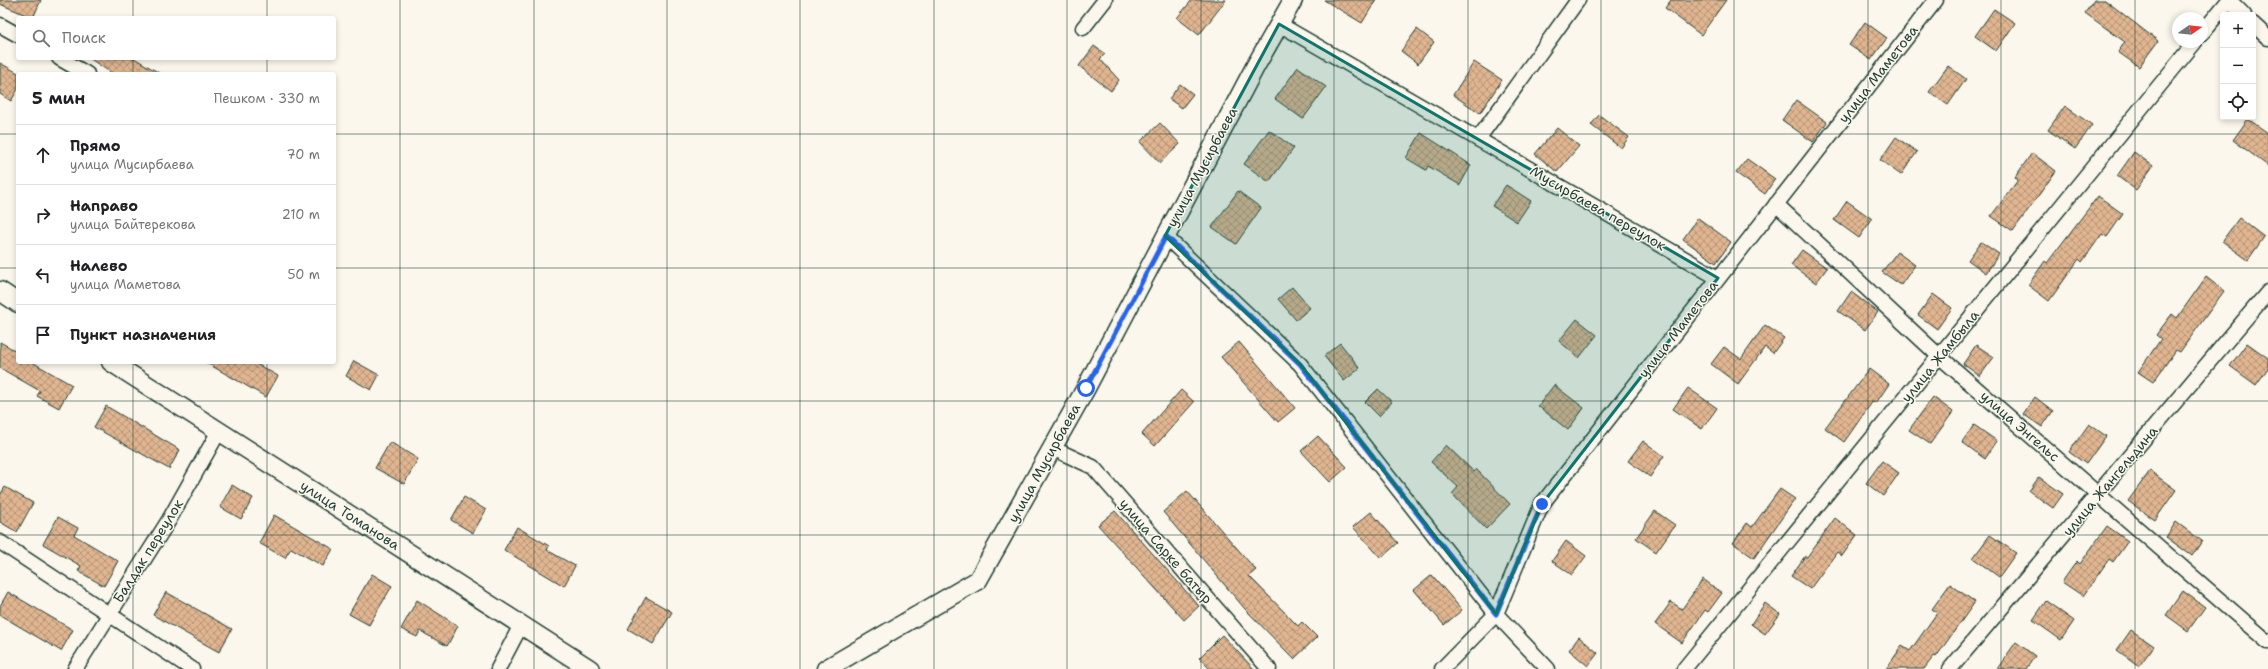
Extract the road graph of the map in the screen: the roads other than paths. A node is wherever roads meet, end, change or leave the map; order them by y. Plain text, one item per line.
1 (1105, 0) edge
2 (1293, 0) edge
3 (1578, 0) edge
4 (1936, 0) edge
5 (2229, 0) edge
6 (2241, 12) edge
7 (1279, 24) junction
8 (0, 25) edge
9 (2208, 26) edge
10 (2256, 27) edge
11 (1083, 28) dead end
12 (16, 34) edge
13 (2268, 38) edge
14 (2190, 48) edge
15 (62, 60) edge
16 (84, 72) edge
17 (1478, 139) junction
18 (1776, 204) junction
19 (1166, 236) junction
20 (1718, 278) junction
21 (0, 291) edge
22 (2268, 292) edge
23 (16, 302) edge
24 (1939, 356) junction
25 (114, 364) edge
26 (219, 431) junction
27 (1052, 448) junction
28 (2099, 494) junction
29 (0, 542) edge
30 (109, 614) junction
31 (1496, 614) junction
32 (521, 625) junction
33 (2268, 642) edge
34 (75, 669) edge
35 (192, 669) edge
36 (498, 669) edge
37 (590, 669) edge
38 (826, 669) edge
39 (1269, 669) edge
40 (1442, 669) edge
41 (1548, 669) edge
42 (1684, 669) edge
43 (1950, 669) edge

1 - 11 street
2 - 7 street, улица Мусирбаева
3 - 17 street
4 - 18 street, улица Маметова
5 - 6 street
5 - 9 street
7 - 17 street, Мусирбаева переулок
7 - 19 street, улица Мусирбаева
8 - 12 street
10 - 13 street
14 - 24 street, улица Жамбыла
15 - 16 street
17 - 20 street, Мусирбаева переулок
18 - 20 street, улица Маметова
18 - 24 street, улица Энгельс
19 - 27 street, улица Мусирбаева
19 - 31 street
20 - 31 street, улица Маметова
21 - 23 street
22 - 28 street, улица Жангельдина
24 - 28 street, улица Энгельс
24 - 42 street, улица Жамбыла
25 - 26 street, улица Томанова
26 - 30 street, Балдак переулок
26 - 32 street, улица Томанова
27 - 38 street, улица Мусирбаева
27 - 39 street, улица Сарке батыр
28 - 33 street, улица Энгельс
28 - 43 street, улица Жангельдина
29 - 30 street
30 - 34 street, Балдак переулок
30 - 35 street
31 - 40 street, улица Маметова
31 - 41 street
32 - 36 street
32 - 37 street, улица Томанова

